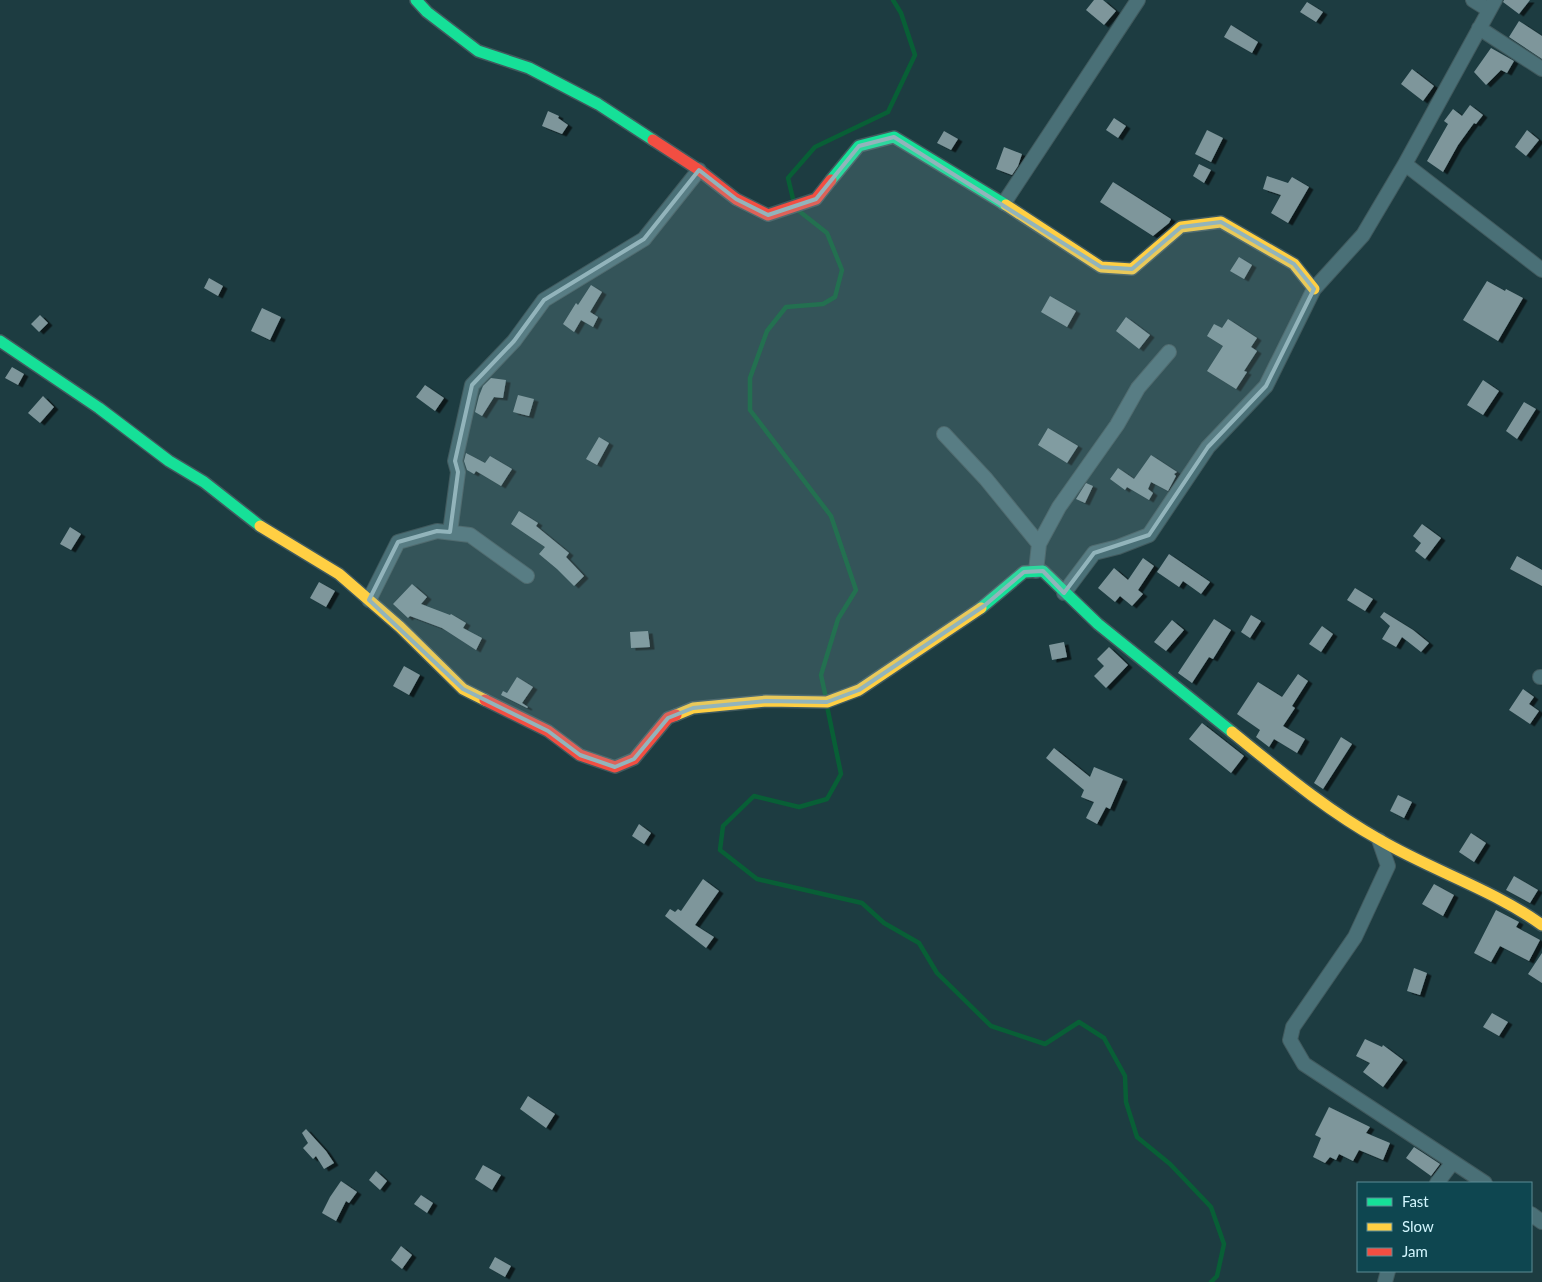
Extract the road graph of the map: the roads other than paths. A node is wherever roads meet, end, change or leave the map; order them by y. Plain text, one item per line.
1 (416, 0) edge
2 (1138, 0) edge
3 (1473, 0) edge
4 (1492, 5) edge
5 (1479, 28) junction
6 (1542, 69) edge
7 (1405, 164) junction
8 (699, 170) junction
9 (1004, 203) junction
10 (1542, 270) edge
11 (1314, 289) junction
12 (0, 341) edge
13 (1169, 352) dead end
14 (944, 434) dead end
15 (450, 532) junction
16 (1039, 544) junction
17 (1036, 571) junction
18 (527, 576) dead end
19 (1064, 593) junction
20 (369, 600) junction
21 (1379, 840) junction
22 (1542, 925) edge
23 (1453, 1162) junction
24 (1438, 1182) edge
25 (1483, 1182) edge

1 - 8 street
2 - 9 street
3 - 4 street
4 - 5 street
5 - 6 street
5 - 7 street
7 - 10 street
7 - 11 street
8 - 9 street
8 - 15 street
9 - 11 street
11 - 19 street
12 - 20 street
13 - 16 street
14 - 16 street
15 - 18 street
15 - 20 street
16 - 17 street
17 - 19 street
17 - 20 street
19 - 21 street
21 - 22 street
21 - 23 street
23 - 24 street
23 - 25 street

